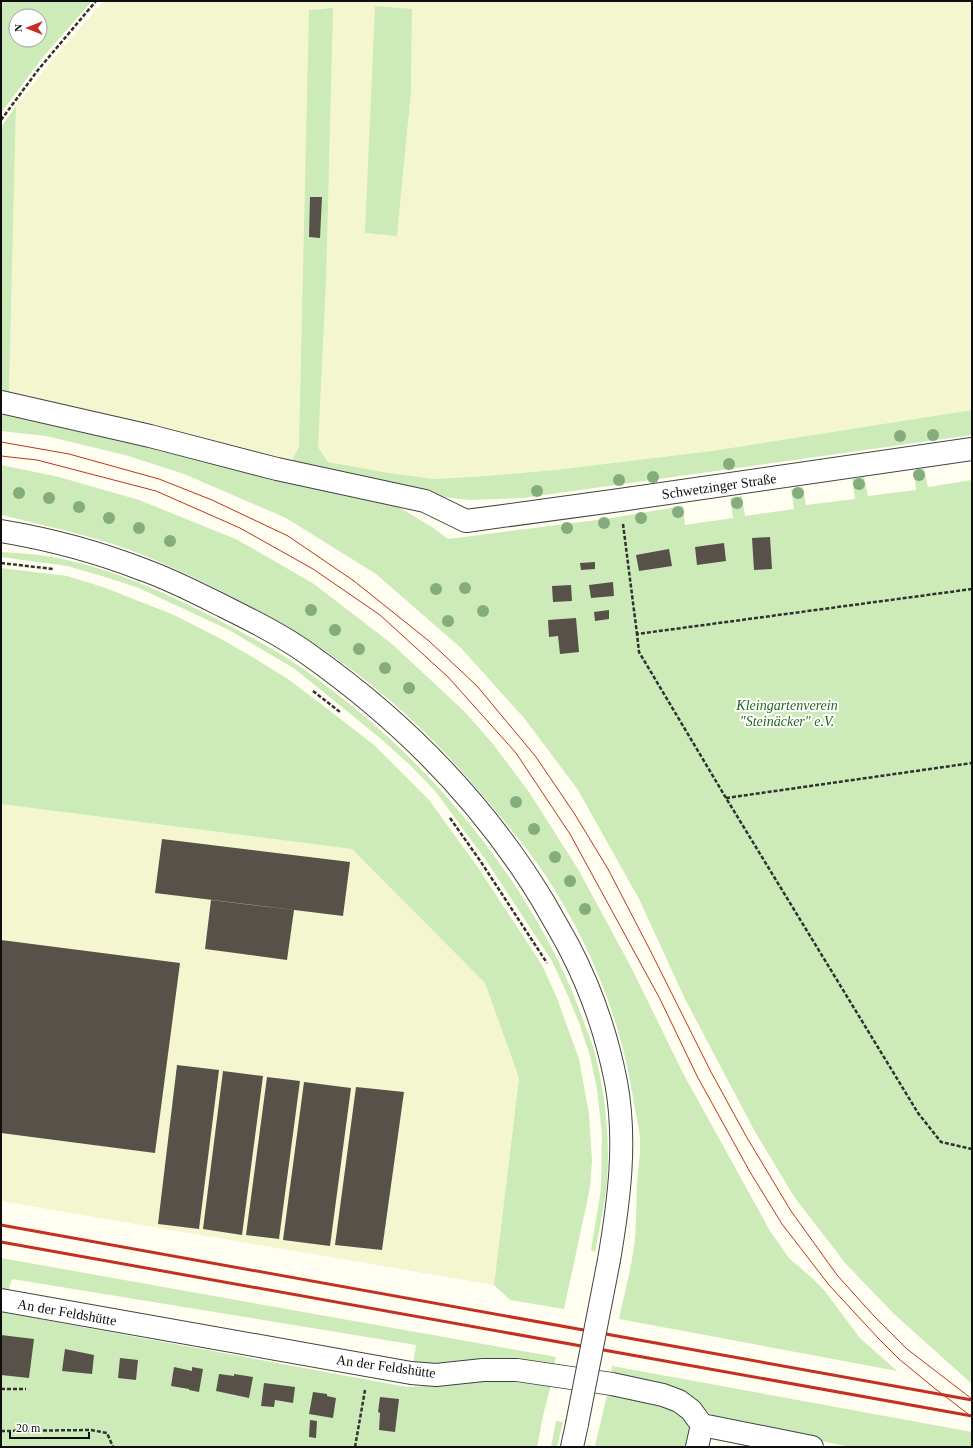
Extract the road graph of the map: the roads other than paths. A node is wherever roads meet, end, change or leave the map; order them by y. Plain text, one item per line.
1 (1, 402) edge
2 (972, 449) edge
3 (1, 531) edge
4 (1, 1300) edge
5 (702, 1425) junction
6 (777, 1443) edge
7 (572, 1447) edge
8 (697, 1447) edge
9 (812, 1447) edge

1 - 2 street, Schwetzinger Straße
3 - 7 street, bridge
4 - 5 street, An der Feldshütte
5 - 6 street
5 - 8 street
6 - 9 street

